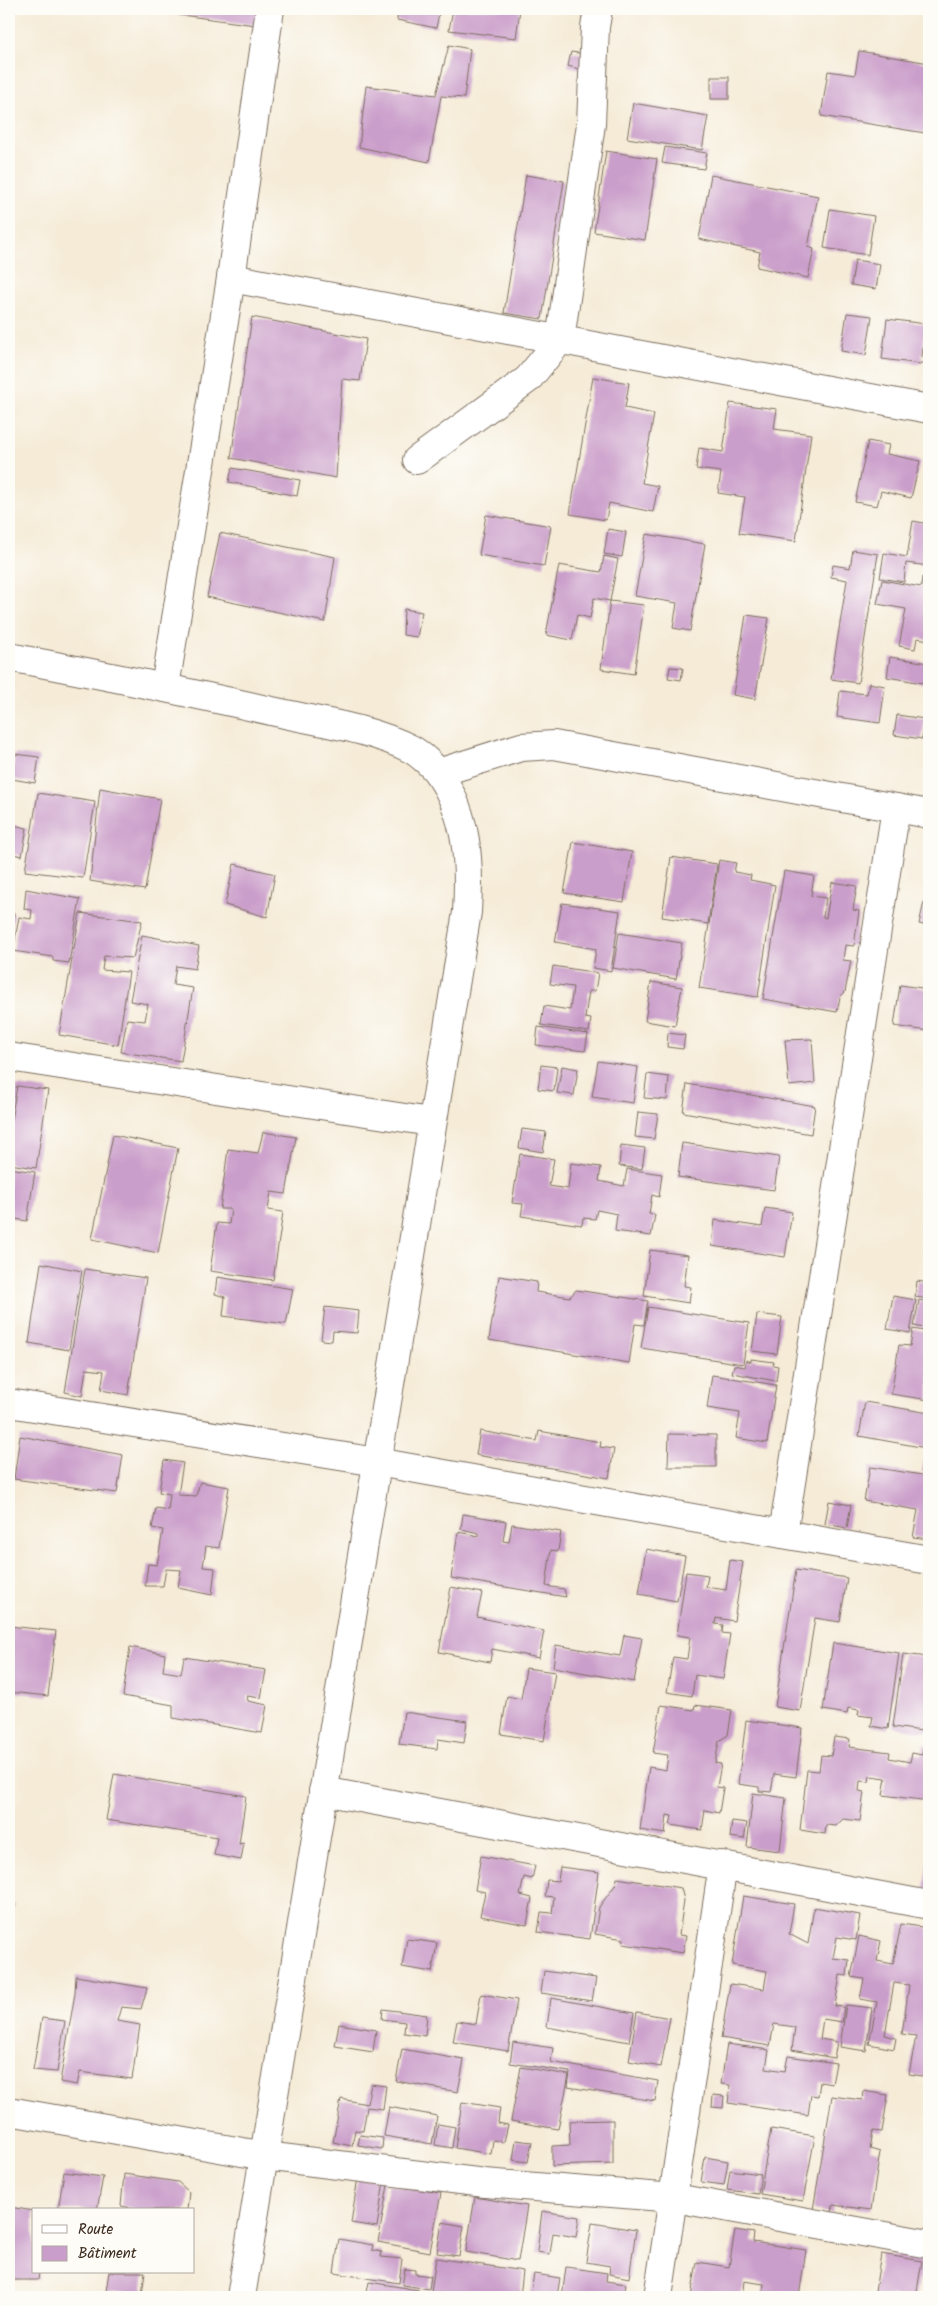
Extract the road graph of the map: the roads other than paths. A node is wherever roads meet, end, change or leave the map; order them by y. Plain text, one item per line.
1 (270, 9) edge
2 (617, 9) edge
3 (597, 18) edge
4 (231, 278) junction
5 (560, 340) junction
6 (929, 409) edge
7 (417, 460) dead end
8 (9, 657) edge
9 (166, 687) junction
10 (438, 773) junction
11 (896, 808) junction
12 (929, 814) edge
13 (9, 1057) edge
14 (432, 1122) junction
15 (9, 1403) edge
16 (377, 1462) junction
17 (783, 1534) junction
18 (929, 1560) edge
19 (324, 1791) junction
20 (723, 1865) junction
21 (929, 1904) edge
22 (9, 2111) edge
23 (265, 2156) junction
24 (675, 2198) junction
25 (929, 2244) edge
26 (241, 2297) edge
27 (658, 2297) edge

1 - 4 street
2 - 3 street
3 - 5 street
4 - 5 street
4 - 9 street
5 - 6 street
5 - 7 street
8 - 9 street
9 - 10 street
10 - 11 street
10 - 14 street
11 - 12 street
11 - 17 street
13 - 14 street
14 - 16 street
15 - 16 street
16 - 17 street
16 - 19 street
17 - 18 street
19 - 20 street
19 - 23 street
20 - 21 street
20 - 24 street
22 - 23 street
23 - 24 street
23 - 26 street
24 - 25 street
24 - 27 street

